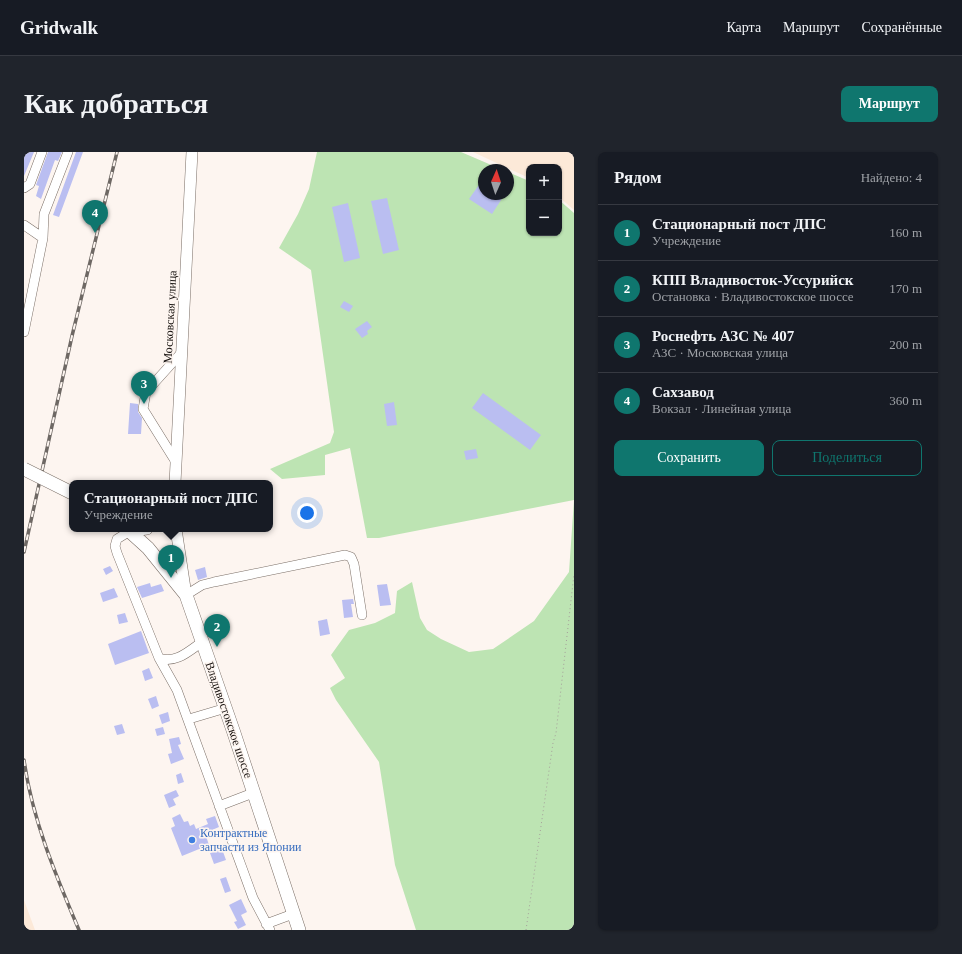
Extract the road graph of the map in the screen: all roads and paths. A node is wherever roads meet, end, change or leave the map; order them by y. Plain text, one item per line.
1 (42, 152) edge
2 (68, 152) edge
3 (192, 152) edge
4 (24, 188) edge
5 (24, 225) edge
6 (43, 238) junction
7 (24, 332) edge
8 (182, 352) junction
9 (176, 462) junction
10 (24, 469) edge
11 (175, 480) edge
12 (69, 492) edge
13 (126, 532) edge
14 (131, 532) edge
15 (176, 532) edge
16 (574, 574) edge
17 (186, 595) junction
18 (362, 615) dead end
19 (202, 642) junction
20 (159, 658) junction
21 (226, 708) junction
22 (189, 719) junction
23 (253, 793) junction
24 (219, 806) junction
25 (293, 914) junction
26 (268, 927) edge
27 (299, 930) edge
28 (526, 930) edge

1 - 4 street
2 - 6 street
3 - 8 main road, Московская улица
5 - 6 street
6 - 7 street
8 - 9 main road, Московская улица
8 - 9 street
9 - 11 main road, Московская улица
10 - 12 highway, bridge
13 - 20 street
14 - 17 highway, Владивостокское шоссе
15 - 17 main road
16 - 28 path
17 - 18 street
17 - 19 highway, Владивостокское шоссе
19 - 20 street
19 - 21 highway, Владивостокское шоссе
20 - 22 street
21 - 22 street
21 - 23 highway, Владивостокское шоссе
22 - 24 street
23 - 24 street
23 - 25 highway, Владивостокское шоссе
24 - 26 street
25 - 26 street
25 - 27 highway, Владивостокское шоссе

